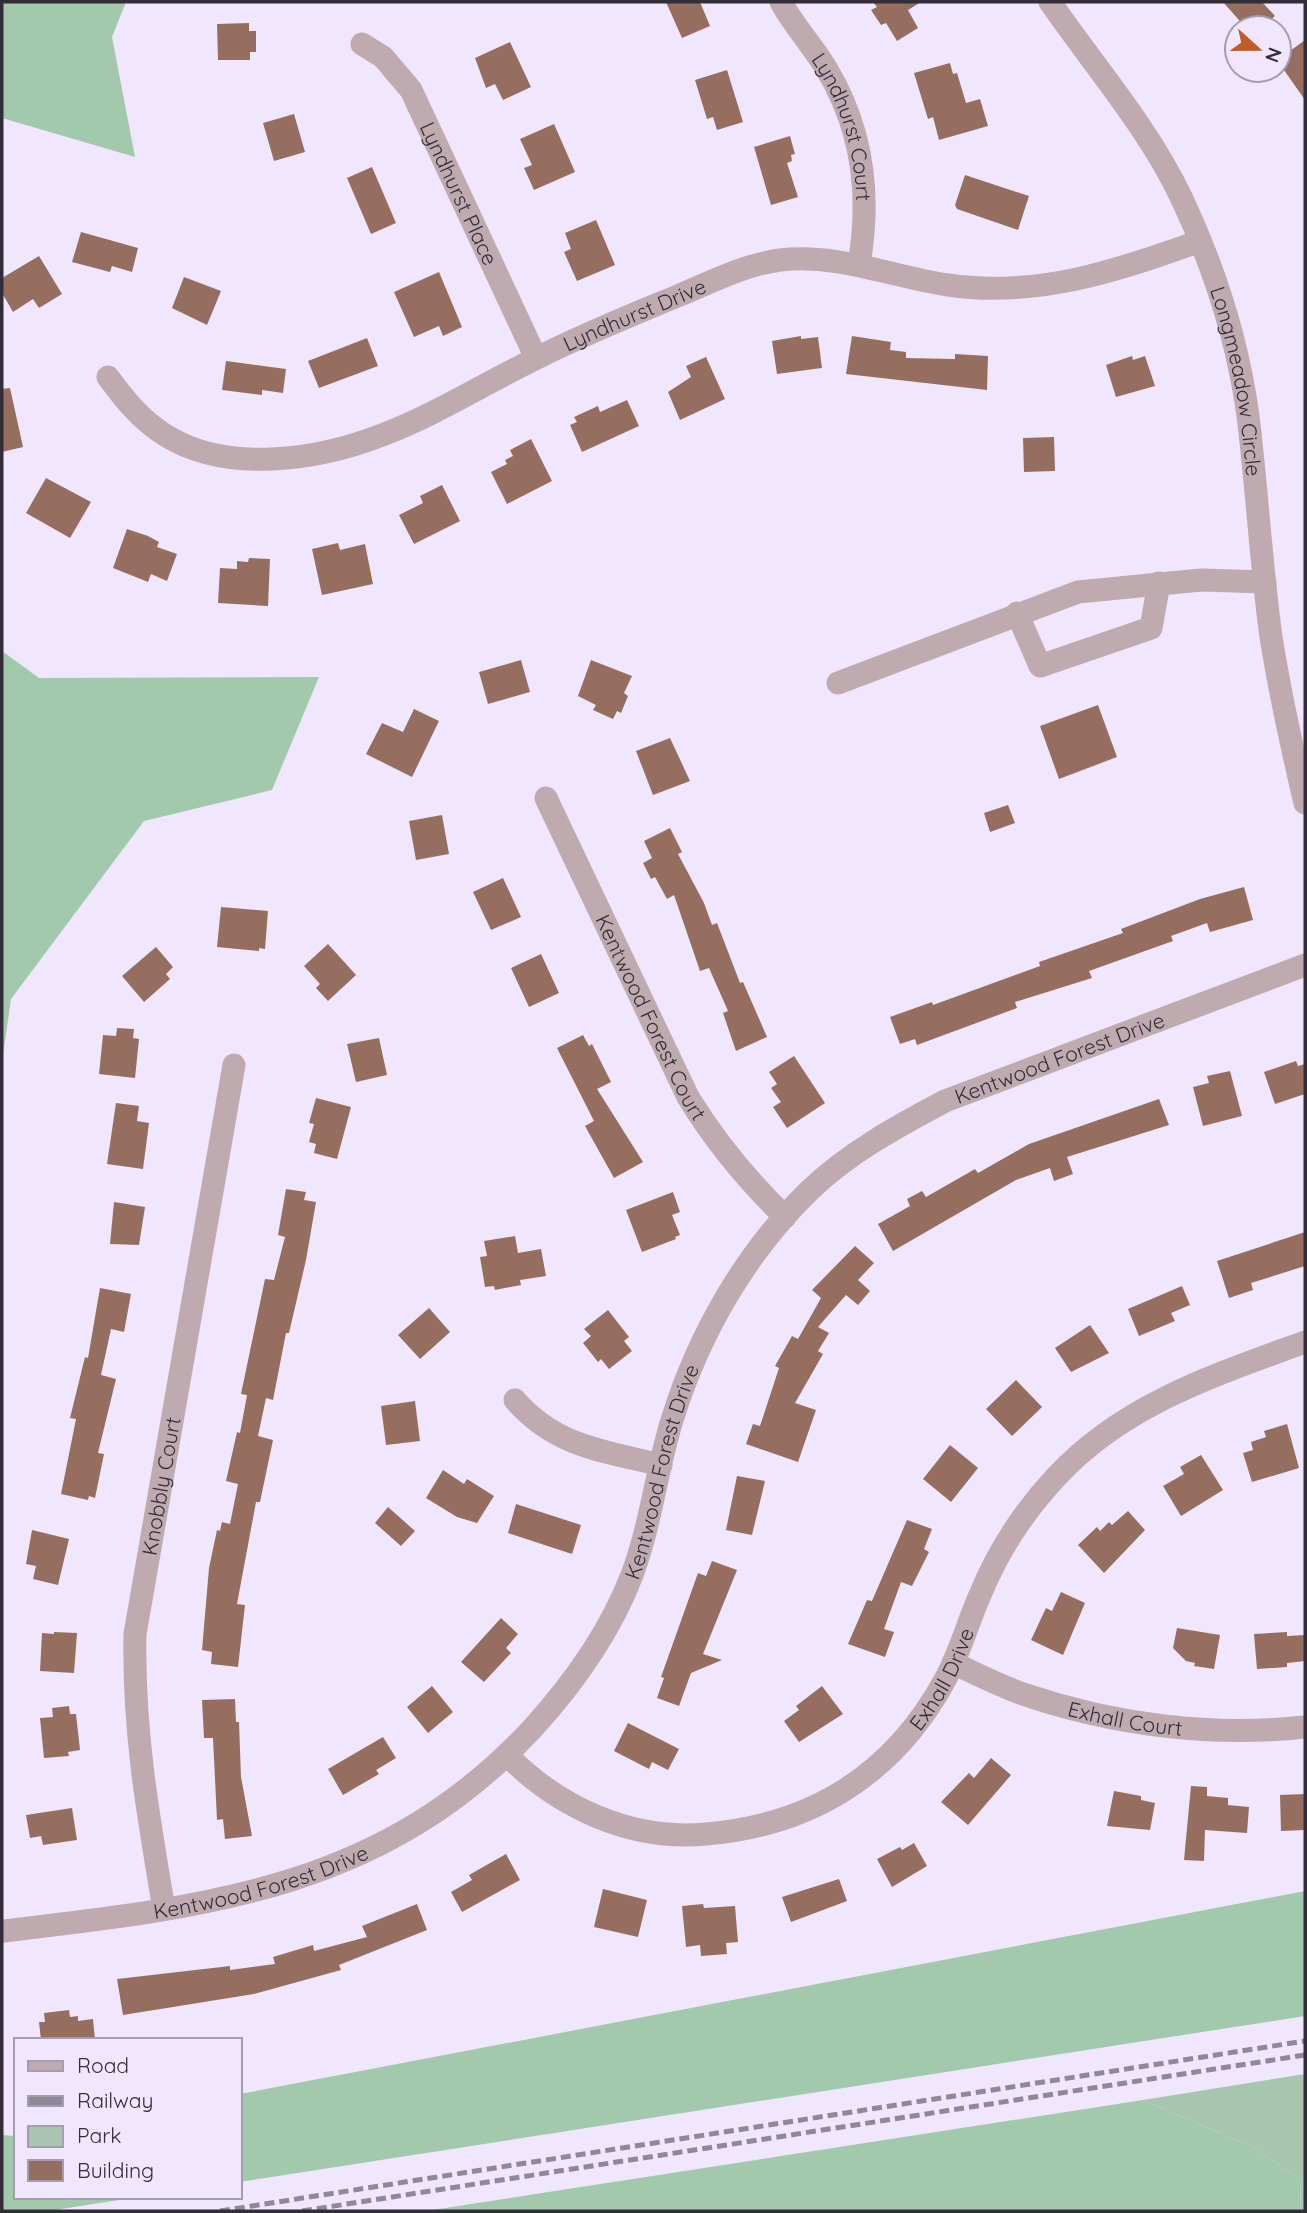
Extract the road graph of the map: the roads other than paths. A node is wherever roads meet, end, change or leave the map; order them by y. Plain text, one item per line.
1 (781, 2) edge
2 (1050, 2) edge
3 (362, 44) dead end
4 (1200, 241) junction
5 (859, 264) junction
6 (536, 358) junction
7 (108, 377) dead end
8 (1265, 582) junction
9 (1159, 583) junction
10 (1017, 613) junction
11 (838, 682) dead end
12 (547, 797) dead end
13 (1305, 803) edge
14 (1305, 965) edge
15 (234, 1065) dead end
16 (785, 1217) junction
17 (1305, 1342) edge
18 (515, 1400) dead end
19 (661, 1465) junction
20 (953, 1664) junction
21 (1305, 1727) edge
22 (507, 1755) junction
23 (164, 1909) junction
24 (4, 1931) dead end

1 - 5 street, Lyndhurst Court
2 - 4 street, Longmeadow Circle
3 - 6 street, Lyndhurst Place
4 - 5 street, Lyndhurst Drive
4 - 8 street, Longmeadow Circle
5 - 6 street, Lyndhurst Drive
6 - 7 street, Lyndhurst Drive
8 - 9 street
8 - 13 street, Longmeadow Circle
9 - 10 street
9 - 10 street
10 - 11 street
12 - 16 street, Kentwood Forest Court
14 - 16 street, Kentwood Forest Drive
15 - 23 street, Knobbly Court
16 - 19 street, Kentwood Forest Drive
17 - 20 street, Exhall Drive
18 - 19 street
19 - 22 street, Kentwood Forest Drive
20 - 21 street, Exhall Court
20 - 22 street, Exhall Drive
22 - 23 street, Kentwood Forest Drive
23 - 24 street, Kentwood Forest Drive

